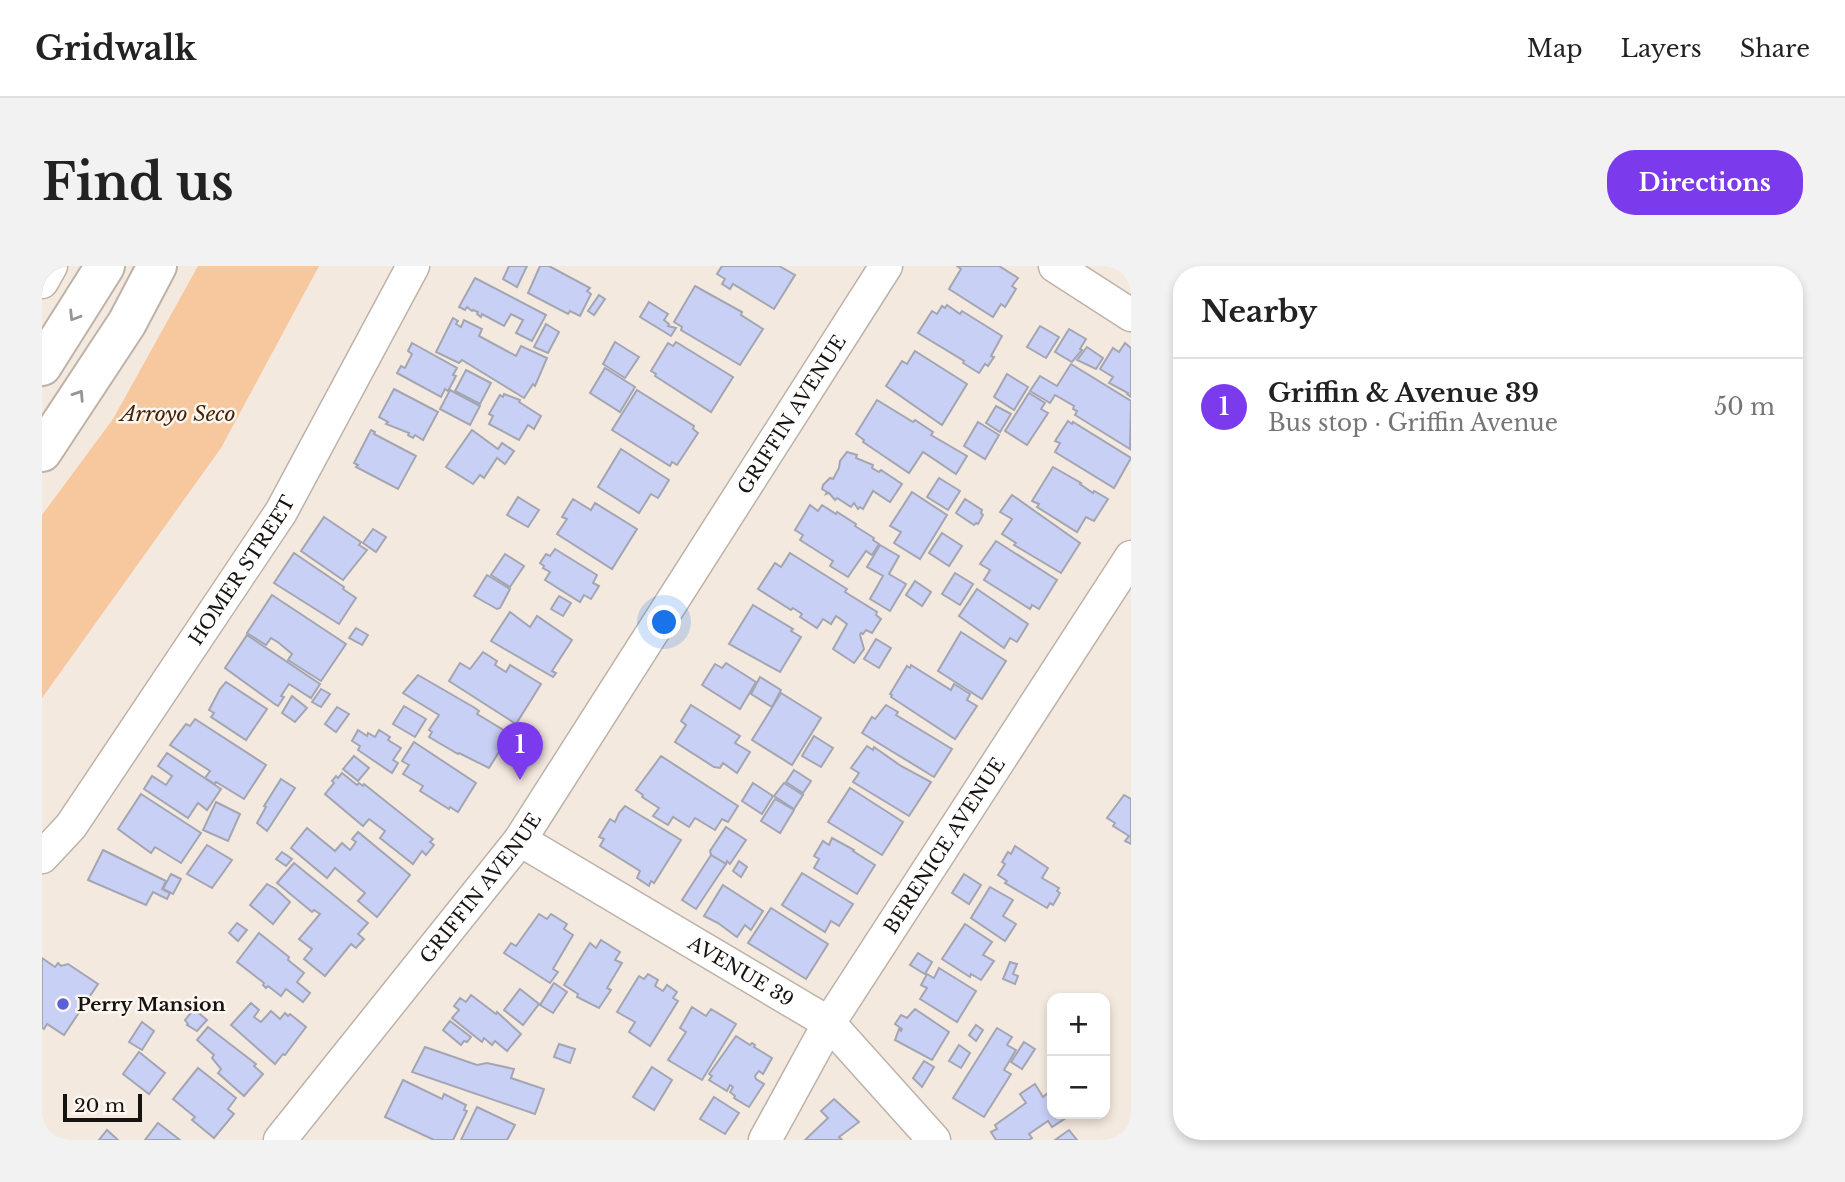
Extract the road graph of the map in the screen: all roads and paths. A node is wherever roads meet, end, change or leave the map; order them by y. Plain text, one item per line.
1 (51, 266) edge
2 (105, 266) edge
3 (157, 266) edge
4 (413, 266) edge
5 (886, 266) edge
6 (1055, 266) edge
7 (42, 282) edge
8 (1131, 315) edge
9 (42, 366) edge
10 (42, 452) edge
11 (1131, 557) edge
12 (520, 840) junction
13 (42, 857) edge
14 (829, 1023) junction
15 (280, 1140) edge
16 (765, 1140) edge
17 (934, 1140) edge

1 - 7 street
2 -> 9 highway
10 -> 3 highway
4 - 13 street, HOMER STREET
5 - 12 street, GRIFFIN AVENUE
6 - 8 street
11 - 14 street, BERENICE AVENUE
12 - 14 street, AVENUE 39
12 - 15 street, GRIFFIN AVENUE
14 - 16 street, BERENICE AVENUE
14 - 17 street, AVENUE 39

